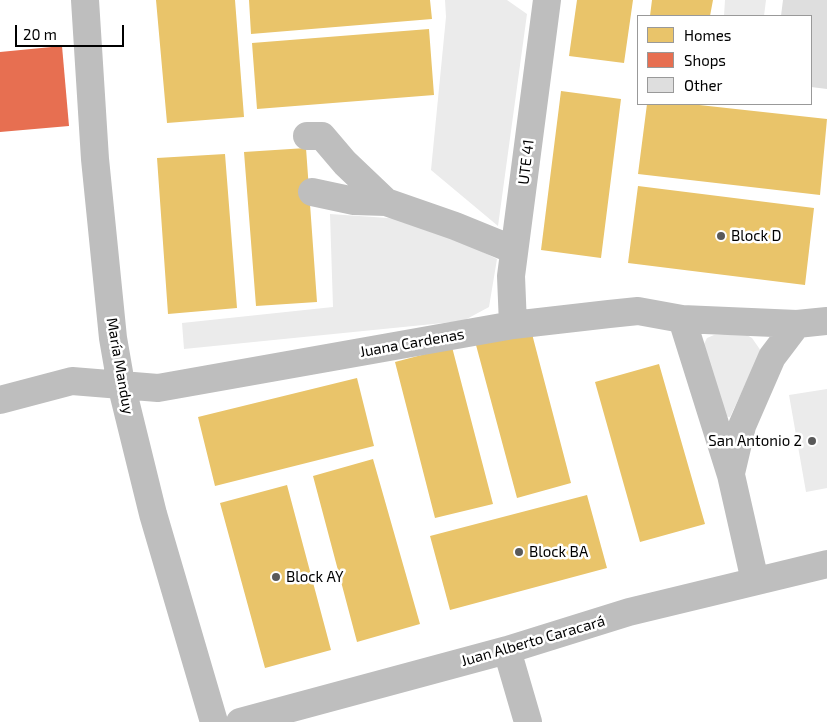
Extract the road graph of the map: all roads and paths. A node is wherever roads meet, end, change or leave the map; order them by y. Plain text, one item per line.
1 (85, 0) edge
2 (547, 0) edge
3 (307, 136) dead end
4 (312, 192) dead end
5 (386, 202) junction
6 (514, 250) junction
7 (682, 319) junction
8 (827, 321) edge
9 (798, 324) junction
10 (513, 325) junction
11 (121, 384) junction
12 (0, 400) edge
13 (731, 475) junction
14 (827, 564) edge
15 (755, 581) junction
16 (507, 650) junction
17 (214, 722) edge
18 (240, 722) edge
19 (528, 722) edge

1 - 11 street, María Manduy
2 - 6 street, UTE 41
3 - 5 street
4 - 5 street
5 - 6 street
6 - 10 street, UTE 41
7 - 9 street, Juana Cardenas
7 - 10 street, Juana Cardenas
7 - 13 street
8 - 9 street, Juana Cardenas
9 - 13 street
10 - 11 street, Juana Cardenas
11 - 12 street, Juana Cardenas
11 - 17 street, María Manduy
13 - 15 street
14 - 15 street, Juan Alberto Caracará
15 - 16 street, Juan Alberto Caracará
16 - 18 street, Juan Alberto Caracará
16 - 19 street

